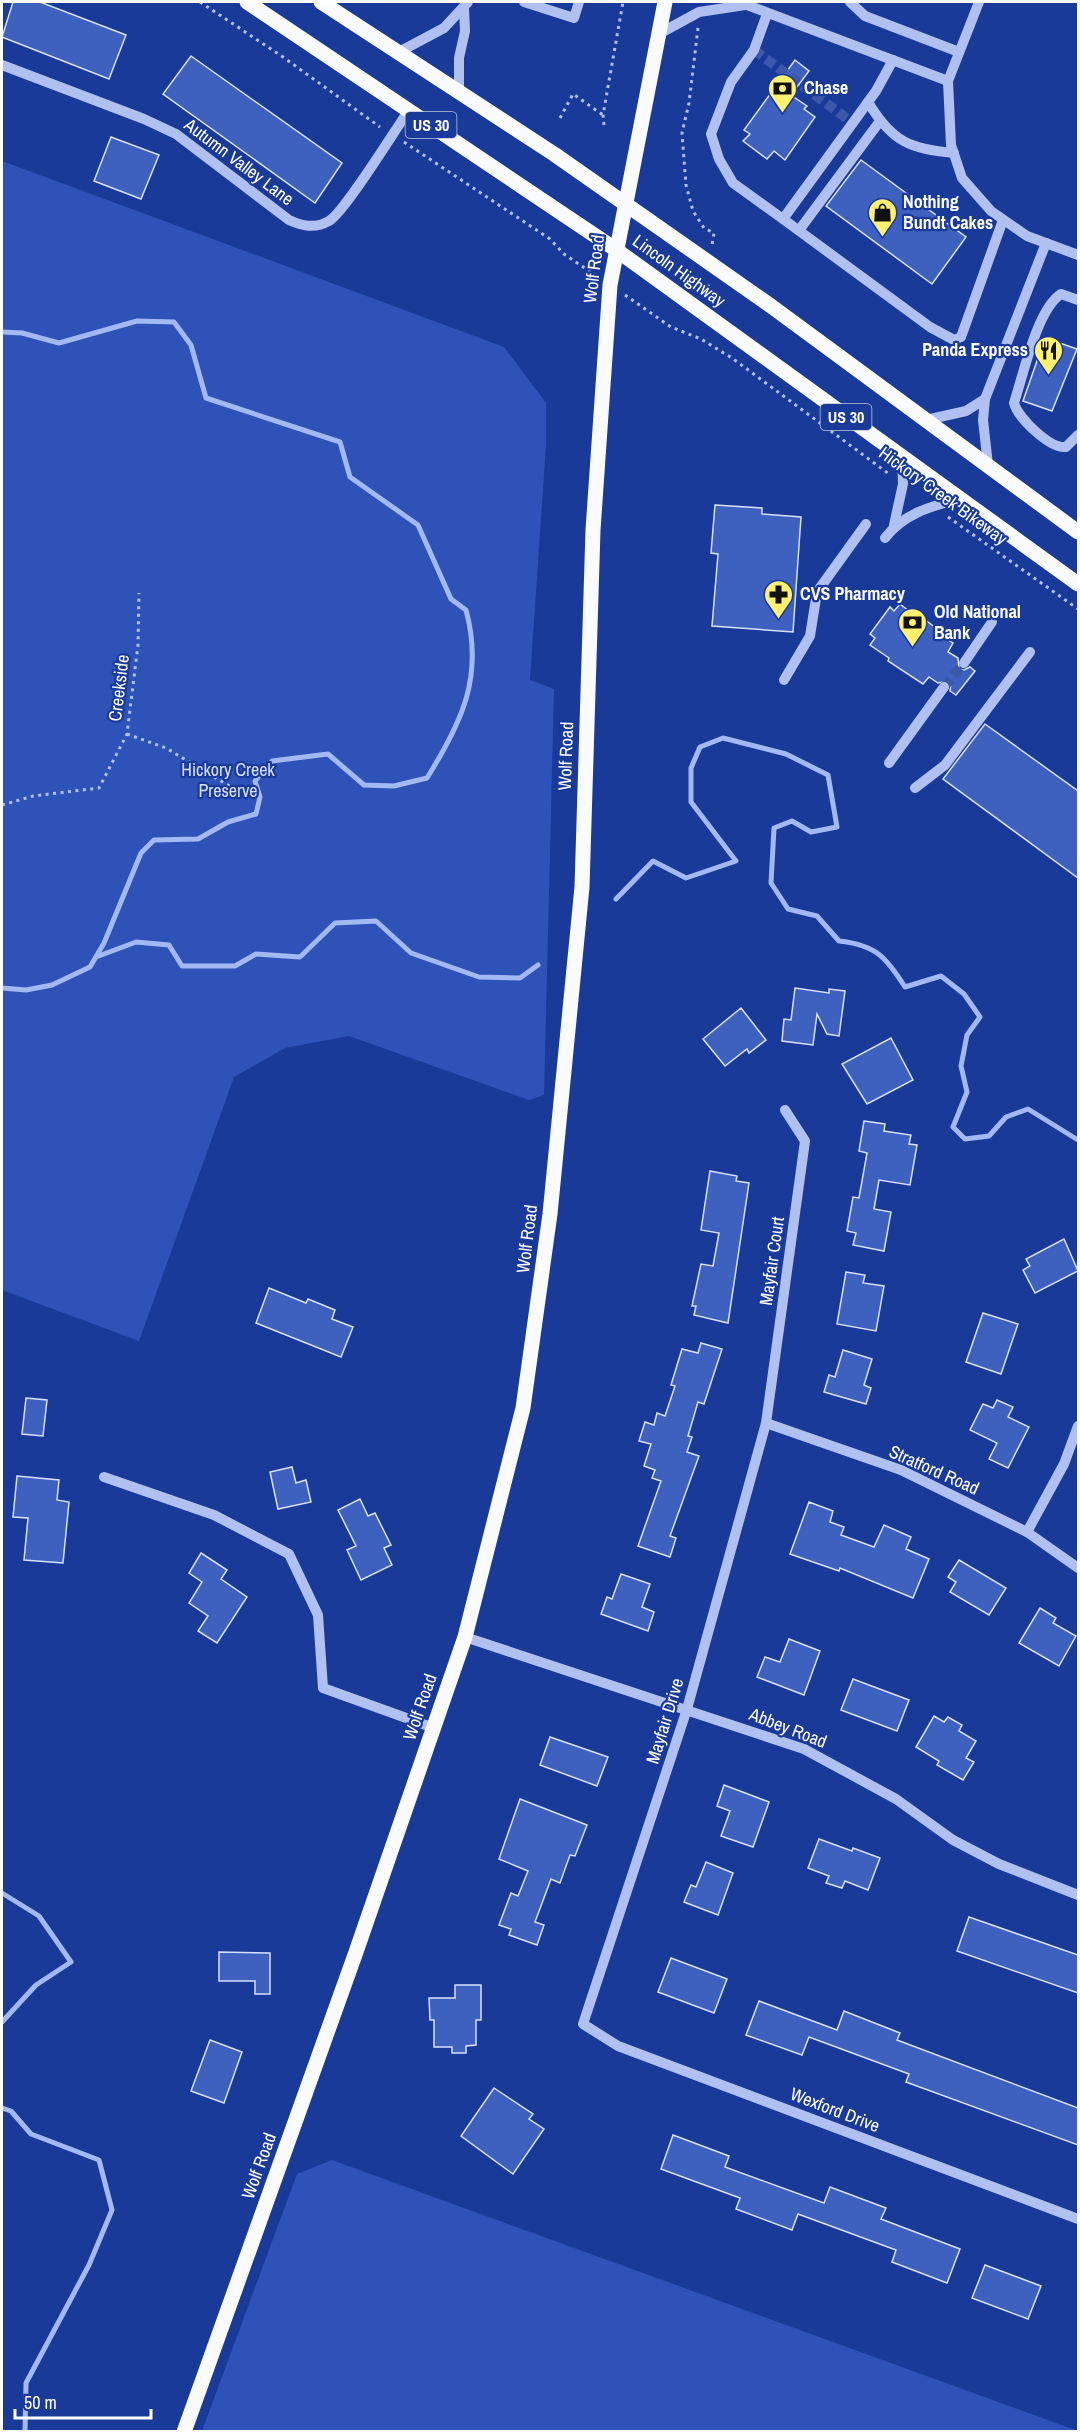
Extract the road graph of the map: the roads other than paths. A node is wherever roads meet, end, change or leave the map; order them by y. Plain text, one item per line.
1 (247, 2) edge
2 (321, 2) edge
3 (524, 2) edge
4 (579, 2) edge
5 (665, 2) edge
6 (850, 2) edge
7 (978, 2) edge
8 (742, 3) edge
9 (466, 5) edge
10 (767, 14) junction
11 (657, 35) junction
12 (399, 52) junction
13 (959, 52) junction
14 (893, 60) junction
15 (2, 65) edge
16 (948, 81) junction
17 (459, 93) junction
18 (868, 102) junction
19 (409, 110) junction
20 (880, 122) junction
21 (954, 153) junction
22 (623, 204) junction
23 (783, 219) junction
24 (1004, 220) junction
25 (800, 229) junction
26 (1046, 243) junction
27 (615, 249) junction
28 (1078, 255) edge
29 (1078, 300) edge
30 (985, 399) junction
31 (926, 420) junction
32 (1078, 435) edge
33 (902, 458) junction
34 (988, 465) junction
35 (959, 499) junction
36 (866, 524) dead end
37 (894, 525) junction
38 (1078, 532) edge
39 (885, 538) dead end
40 (1078, 584) edge
41 (992, 622) dead end
42 (1030, 652) dead end
43 (964, 663) tunnel mouth
44 (784, 680) dead end
45 (944, 687) tunnel mouth
46 (889, 763) dead end
47 (915, 788) dead end
48 (785, 1110) dead end
49 (766, 1423) junction
50 (1078, 1426) edge
51 (104, 1477) dead end
52 (1027, 1532) junction
53 (1078, 1568) edge
54 (465, 1637) junction
55 (687, 1709) junction
56 (434, 1728) junction
57 (1078, 1895) edge
58 (583, 2024) joint
59 (1078, 2219) edge
60 (184, 2432) edge

1 - 19 main road, Lincoln Highway / US 30
2 - 12 main road, Lincoln Highway / US 30
3 - 4 street
5 - 11 main road, Wolf Road
6 - 13 street
7 - 13 street
8 - 10 street
8 - 11 street
9 - 12 street
9 - 17 street
10 - 14 street
10 - 23 street
11 - 22 main road, Wolf Road
12 - 17 main road, Lincoln Highway / US 30
13 - 16 street
14 - 16 street
14 - 18 street
15 - 19 street, Autumn Valley Lane
16 - 21 street
17 - 22 main road, Lincoln Highway / US 30
18 - 20 street
18 - 23 street
19 - 27 main road, Lincoln Highway / US 30
20 - 21 street
20 - 25 street
21 - 24 street
22 - 27 main road, Wolf Road
22 - 31 main road, Lincoln Highway / US 30
23 - 25 street
24 - 25 street
24 - 26 street
26 - 28 street
26 - 30 street
27 - 33 main road, Lincoln Highway / US 30
27 - 54 main road, Wolf Road
29 - 32 street
30 - 31 street
30 - 34 street
31 - 34 main road, Lincoln Highway / US 30
33 - 35 main road, Lincoln Highway / US 30
33 - 37 street
34 - 38 main road, Lincoln Highway / US 30
35 - 37 street
35 - 40 main road, Lincoln Highway / US 30
36 - 44 street
37 - 39 street
41 - 43 street
42 - 47 street
45 - 46 street
48 - 49 street, Mayfair Court
49 - 52 street, Stratford Road
49 - 55 street, Mayfair Drive
50 - 52 street
51 - 56 street
52 - 53 street, Stratford Road
54 - 55 street, Abbey Road
54 - 56 main road, Wolf Road
55 - 57 street, Abbey Road
55 - 58 street, Mayfair Drive
56 - 60 main road, Wolf Road
58 - 59 street, Wexford Drive

